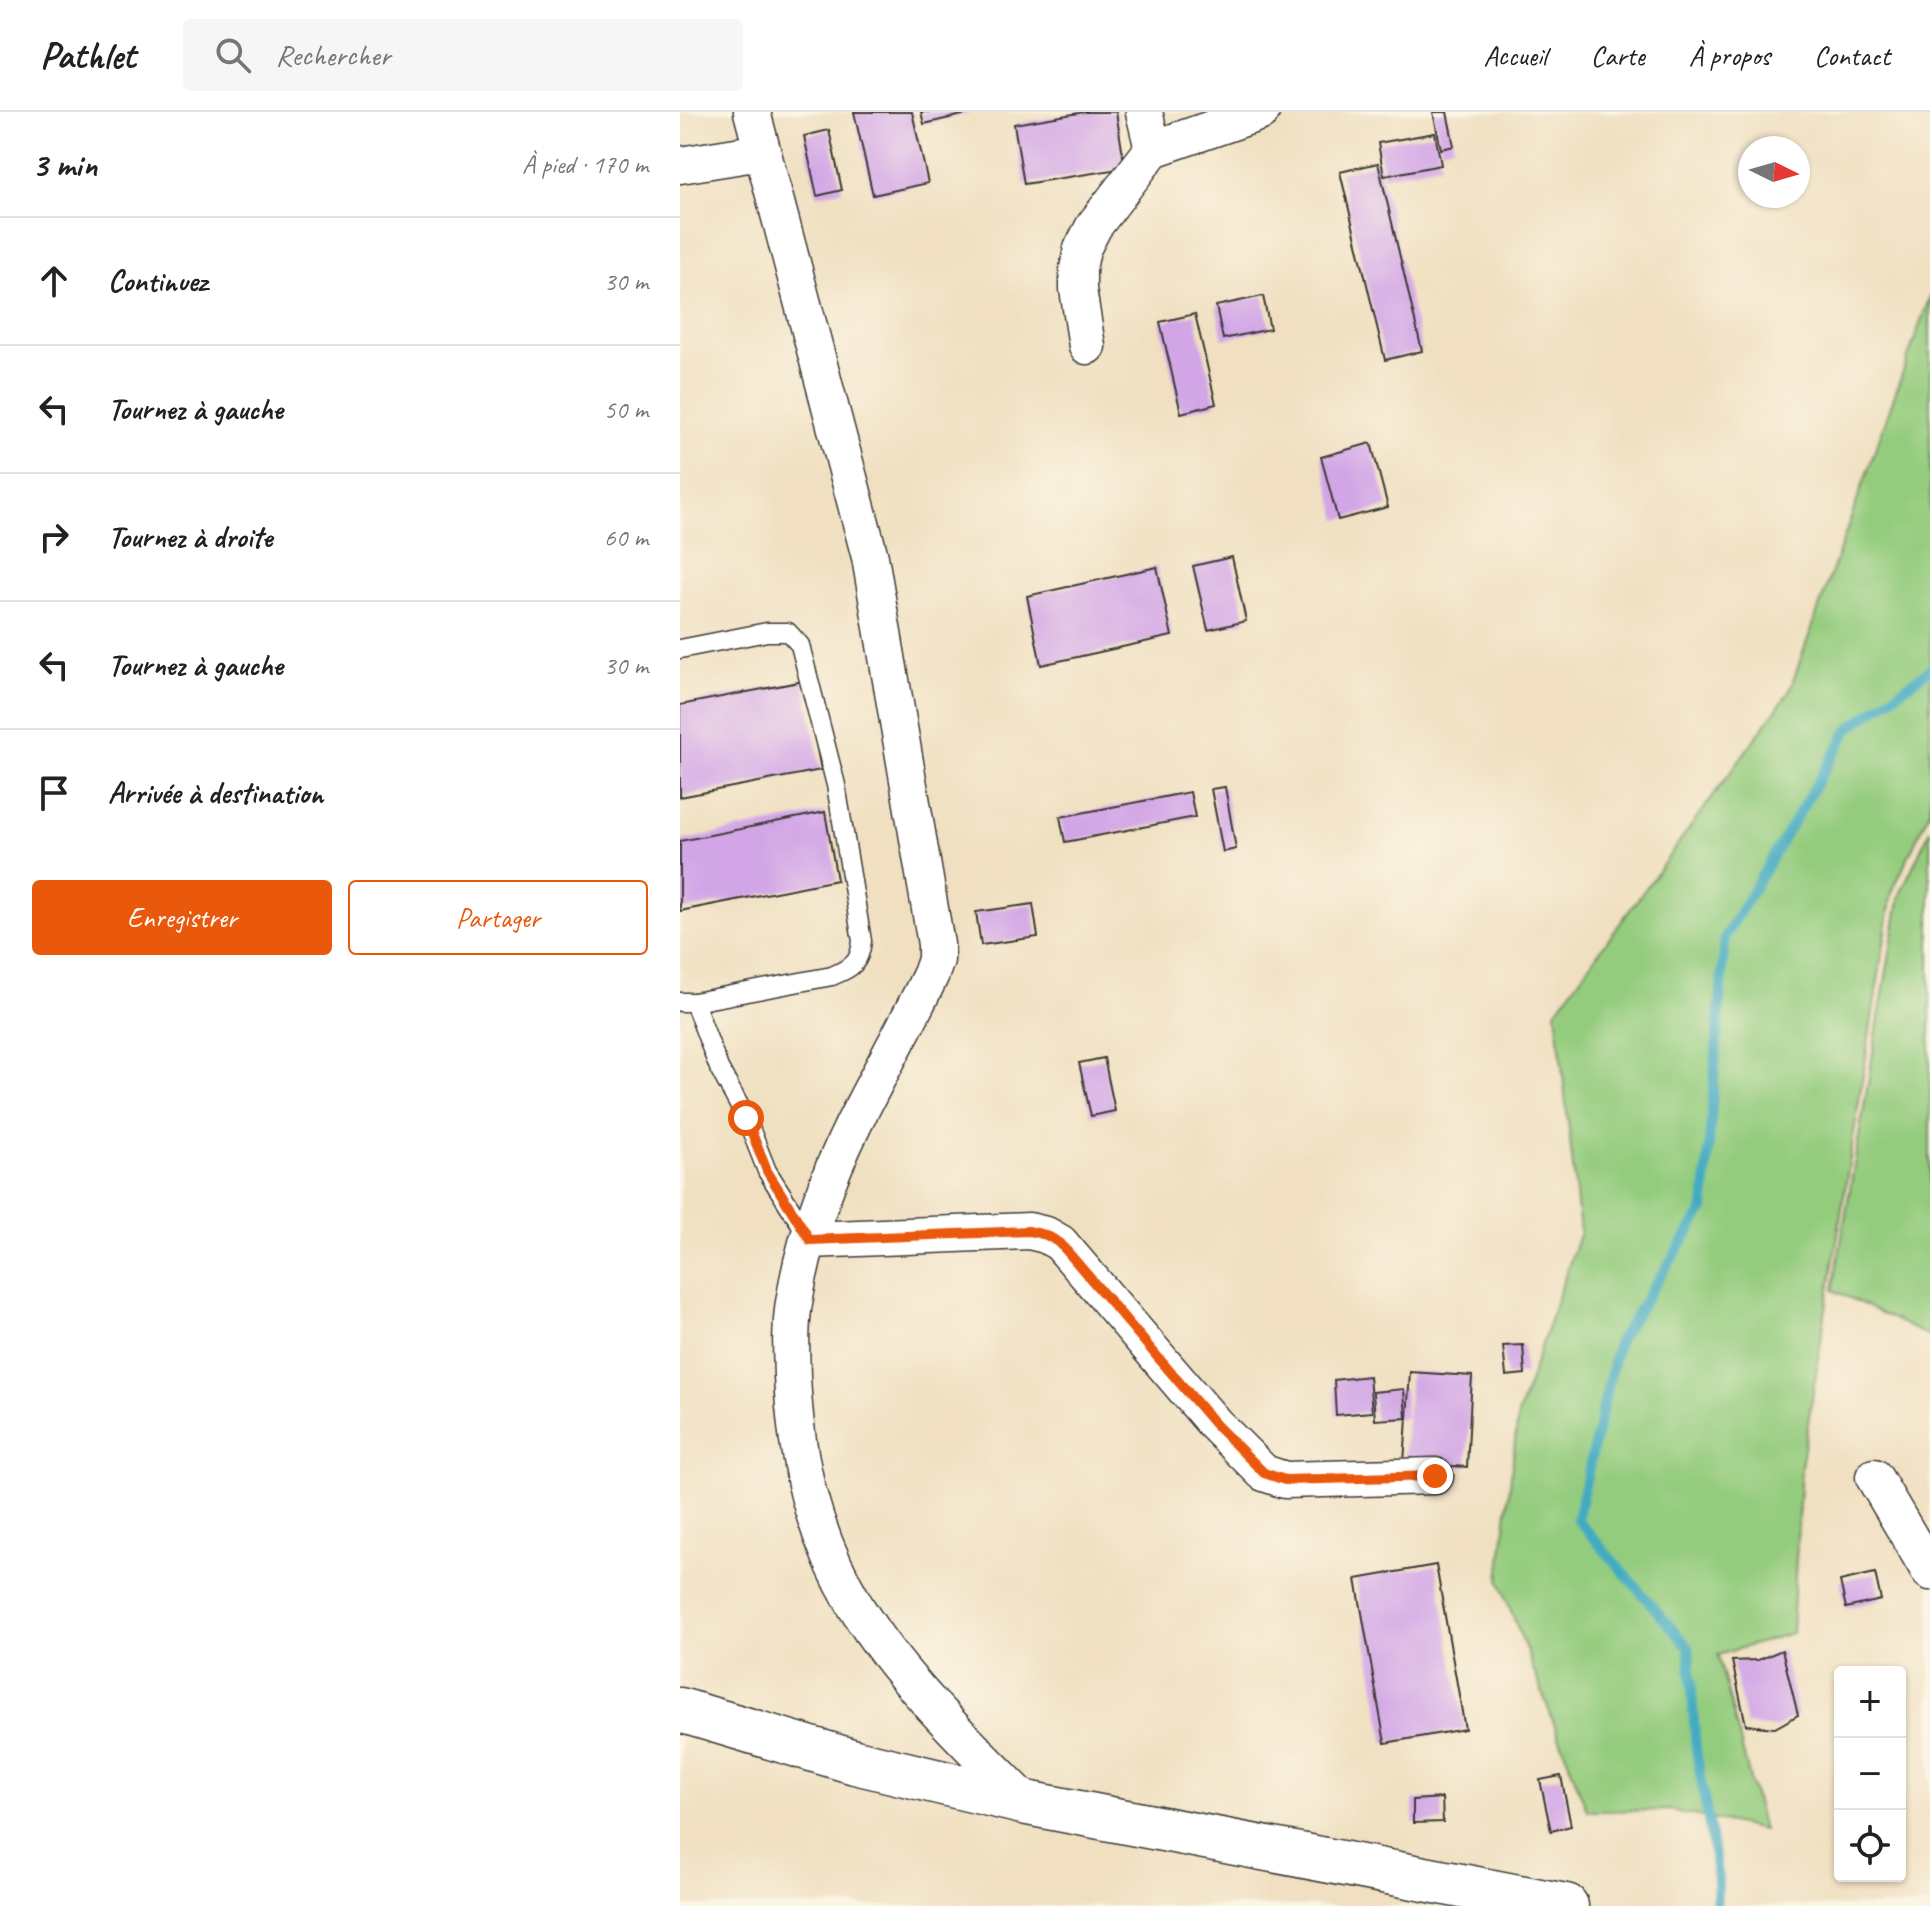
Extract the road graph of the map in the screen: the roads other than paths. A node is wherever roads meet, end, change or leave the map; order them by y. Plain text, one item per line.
1 (752, 112) edge
2 (1144, 112) edge
3 (1261, 112) edge
4 (1153, 149) junction
5 (761, 152) junction
6 (680, 165) edge
7 (1087, 346) dead end
8 (680, 649) edge
9 (687, 1002) edge
10 (810, 1240) junction
11 (1435, 1476) dead end
12 (1874, 1477) dead end
13 (1930, 1572) edge
14 (680, 1710) edge
15 (1027, 1803) junction
16 (1566, 1906) edge

1 - 5 street
2 - 4 street
3 - 4 street
4 - 7 street
5 - 6 street
5 - 10 street
8 - 9 lane
9 - 10 lane
10 - 11 street
10 - 15 street
12 - 13 street
14 - 15 street
15 - 16 street

